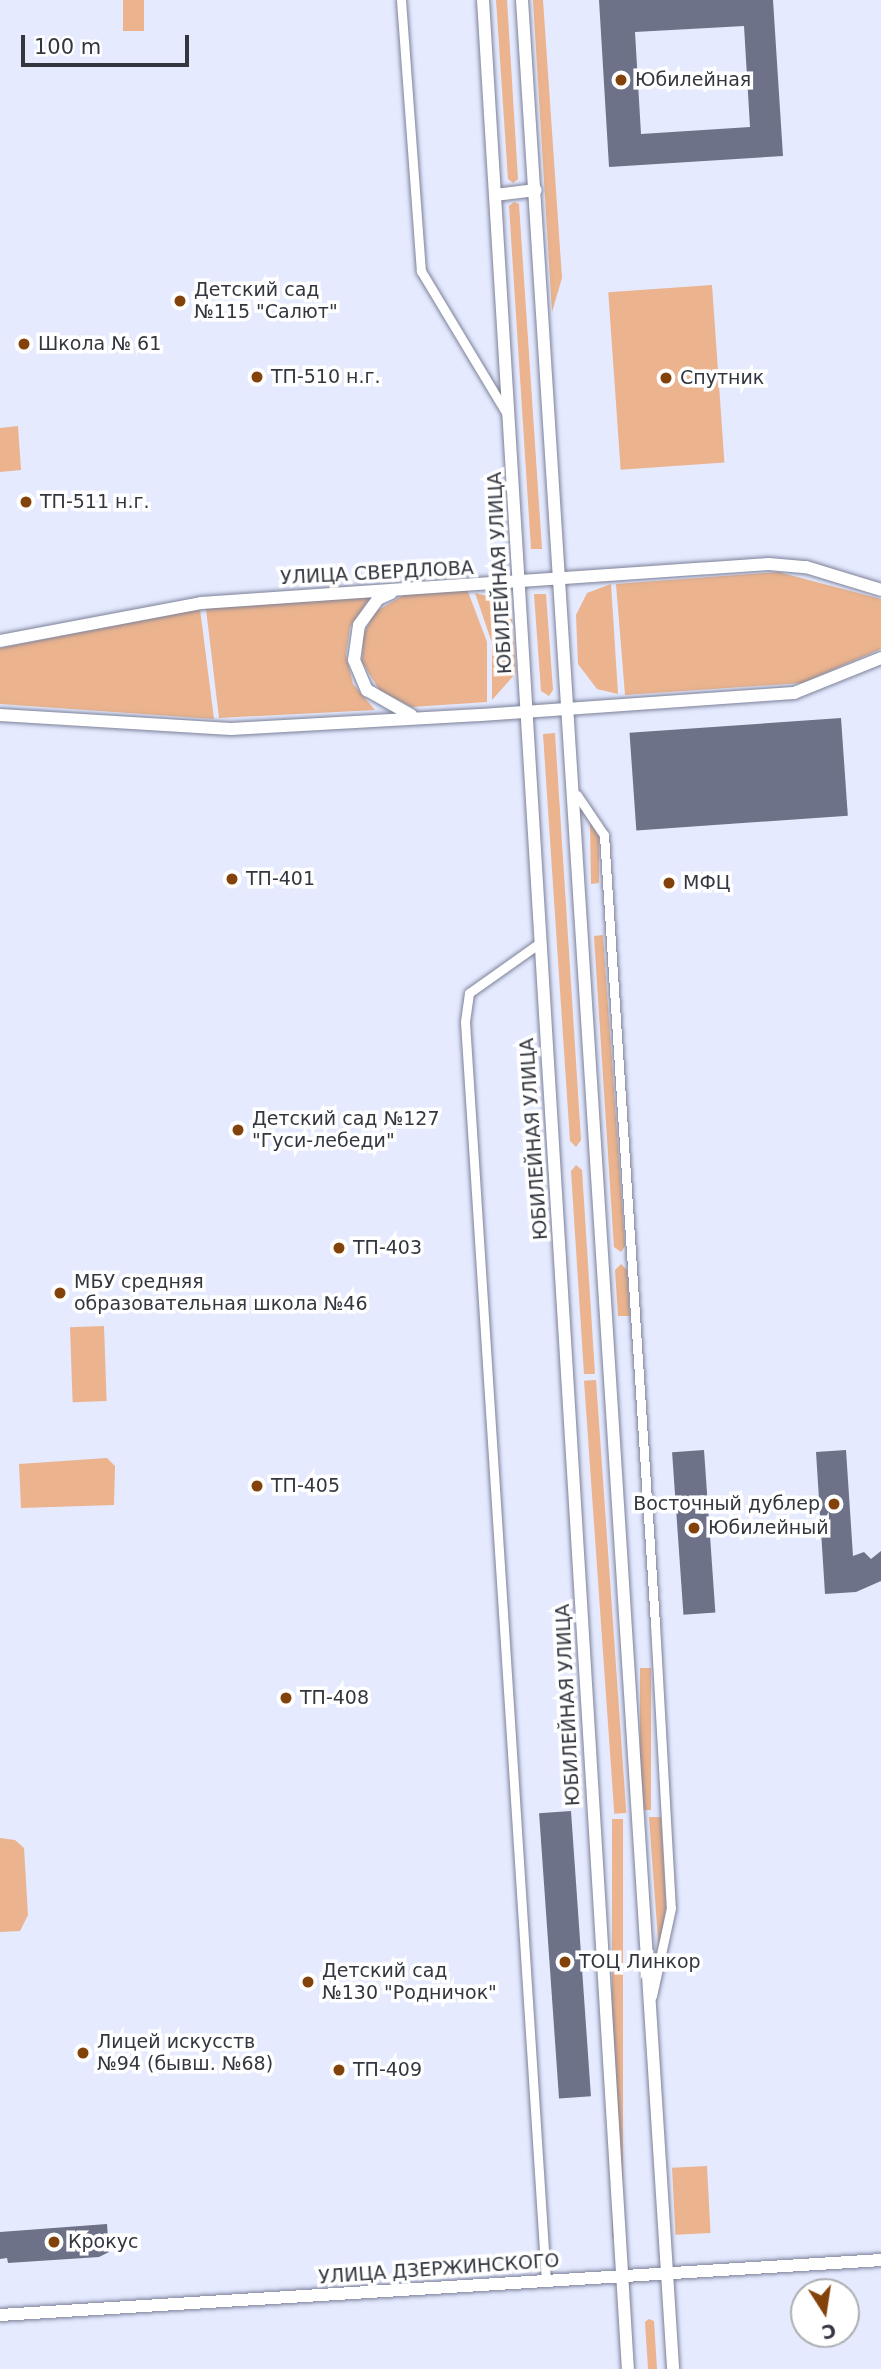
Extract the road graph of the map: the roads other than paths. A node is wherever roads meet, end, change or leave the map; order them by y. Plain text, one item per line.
1 (401, 0) edge
2 (483, 0) edge
3 (522, 0) edge
4 (536, 190) junction
5 (495, 195) junction
6 (510, 419) junction
7 (562, 580) junction
8 (521, 584) junction
9 (402, 590) junction
10 (881, 590) edge
11 (0, 641) edge
12 (881, 658) edge
13 (571, 709) junction
14 (527, 711) junction
15 (0, 715) edge
16 (419, 718) junction
17 (577, 795) junction
18 (541, 942) junction
19 (647, 2014) junction
20 (881, 2260) edge
21 (667, 2274) junction
22 (622, 2277) junction
23 (546, 2281) junction
24 (0, 2315) edge
25 (628, 2369) edge
26 (673, 2369) edge

1 - 6 street
2 - 5 main road, ЮБИЛЕЙНАЯ УЛИЦА
3 - 4 main road
4 - 5 main road
4 - 7 main road
5 - 6 main road, ЮБИЛЕЙНАЯ УЛИЦА
6 - 8 main road, ЮБИЛЕЙНАЯ УЛИЦА
7 - 8 main road, УЛИЦА СВЕРДЛОВА
7 - 10 main road, УЛИЦА СВЕРДЛОВА
7 - 13 main road
8 - 9 main road, УЛИЦА СВЕРДЛОВА
8 - 14 main road, ЮБИЛЕЙНАЯ УЛИЦА
9 - 11 main road, УЛИЦА СВЕРДЛОВА
9 - 16 main road
12 - 13 main road
13 - 14 main road
13 - 17 main road
14 - 16 main road
14 - 18 main road, ЮБИЛЕЙНАЯ УЛИЦА
15 - 16 main road
17 - 19 main road
17 - 19 street
18 - 22 main road, ЮБИЛЕЙНАЯ УЛИЦА
18 - 23 street
19 - 21 main road
20 - 21 main road, УЛИЦА ДЗЕРЖИНСКОГО
21 - 22 main road, УЛИЦА ДЗЕРЖИНСКОГО
21 - 26 main road
22 - 23 main road, УЛИЦА ДЗЕРЖИНСКОГО
22 - 25 main road, ЮБИЛЕЙНАЯ УЛИЦА
23 - 24 main road, УЛИЦА ДЗЕРЖИНСКОГО

